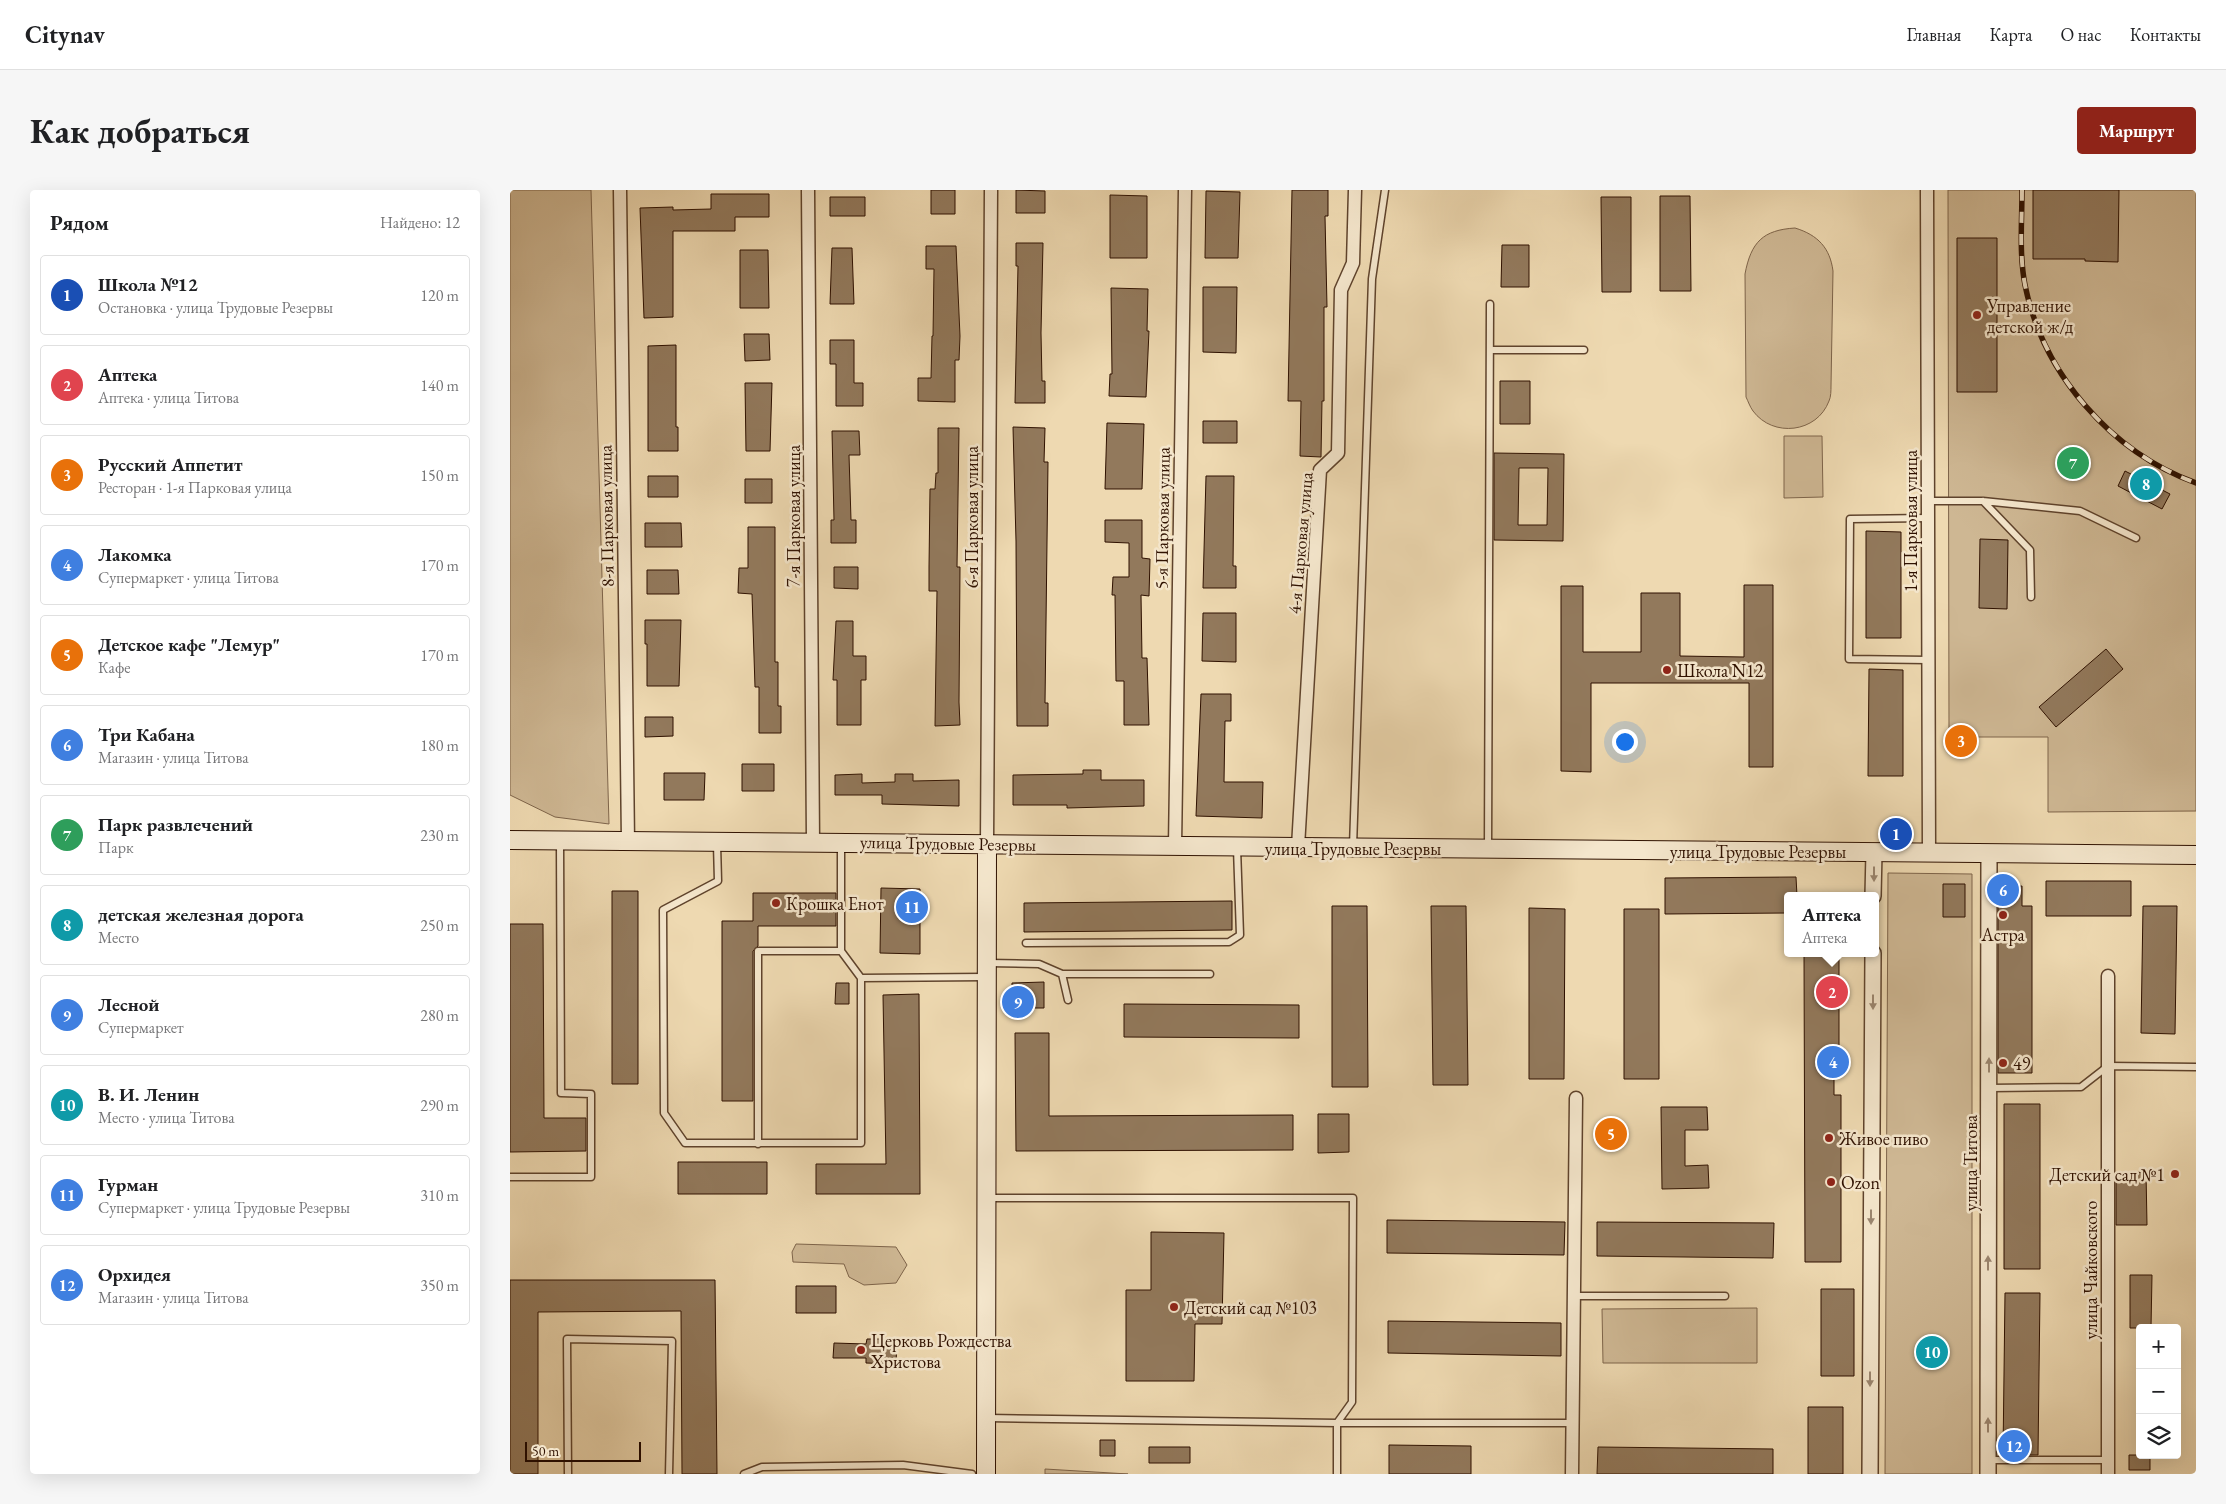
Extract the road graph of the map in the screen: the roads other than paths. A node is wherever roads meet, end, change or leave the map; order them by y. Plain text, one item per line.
1 (620, 190) edge
2 (808, 190) edge
3 (991, 190) edge
4 (1185, 190) edge
5 (1354, 190) edge
6 (1385, 190) edge
7 (1926, 190) edge
8 (1490, 304) dead end
9 (1490, 350) junction
10 (1584, 350) dead end
11 (1928, 501) junction
12 (1982, 501) junction
13 (1928, 518) junction
14 (2136, 538) dead end
15 (2031, 596) dead end
16 (1928, 660) junction
17 (510, 840) edge
18 (560, 840) junction
19 (717, 841) junction
20 (813, 841) junction
21 (628, 842) junction
22 (841, 842) junction
23 (987, 844) junction
24 (1175, 846) junction
25 (1237, 847) junction
26 (1298, 848) junction
27 (1353, 848) junction
28 (1488, 849) junction
29 (1874, 852) junction
30 (1929, 852) junction
31 (1989, 853) junction
32 (2196, 855) edge
33 (1873, 892) edge
34 (1026, 944) dead end
35 (841, 951) junction
36 (1873, 957) edge
37 (987, 970) junction
38 (1062, 974) junction
39 (1210, 974) dead end
40 (2108, 976) dead end
41 (861, 978) junction
42 (1068, 1000) dead end
43 (2108, 1066) junction
44 (2196, 1066) edge
45 (1988, 1088) junction
46 (1576, 1098) dead end
47 (758, 1144) junction
48 (510, 1177) edge
49 (987, 1198) junction
50 (1574, 1296) junction
51 (1725, 1296) dead end
52 (986, 1418) junction
53 (1337, 1423) junction
54 (1572, 1423) junction
55 (2108, 1460) junction
56 (1988, 1467) edge
57 (762, 1470) edge
58 (568, 1474) edge
59 (669, 1474) edge
60 (744, 1474) edge
61 (972, 1474) edge
62 (986, 1474) edge
63 (1337, 1474) edge
64 (1572, 1474) edge
65 (1870, 1474) edge
66 (2108, 1474) edge

1 - 21 street, 8-я Парковая улица
2 - 20 street, 7-я Парковая улица
3 - 23 street, 6-я Парковая улица
4 - 24 street, 5-я Парковая улица
5 - 26 street, 4-я Парковая улица
6 - 27 lane
7 - 11 street, 1-я Парковая улица
8 - 9 lane
9 - 10 lane
9 - 28 lane
11 - 12 lane
11 - 13 street, 1-я Парковая улица
12 - 14 lane
12 - 15 lane
13 - 16 street, 1-я Парковая улица
13 - 16 lane
16 - 30 street, 1-я Парковая улица
17 - 18 main road, улица Трудовые Резервы
18 - 21 main road, улица Трудовые Резервы
18 - 48 lane
19 - 20 main road, улица Трудовые Резервы
19 - 21 main road, улица Трудовые Резервы
19 - 47 lane
20 - 22 main road, улица Трудовые Резервы
22 - 23 main road, улица Трудовые Резервы
22 - 35 lane
23 - 24 main road, улица Трудовые Резервы
23 - 37 main road
24 - 25 main road, улица Трудовые Резервы
25 - 26 main road, улица Трудовые Резервы
25 - 34 lane
26 - 27 main road, улица Трудовые Резервы
27 - 28 main road, улица Трудовые Резервы
28 - 29 main road, улица Трудовые Резервы
29 - 30 main road, улица Трудовые Резервы
29 -> 33 street
30 - 31 main road, улица Трудовые Резервы
31 - 32 main road, улица Трудовые Резервы
45 -> 31 street, улица Титова
35 - 41 lane
35 - 47 lane
36 -> 65 street
37 - 38 lane
37 - 41 lane
37 - 49 main road
38 - 39 lane
38 - 42 lane
40 - 43 street, улица Чайковского
41 - 47 lane
43 - 44 lane
43 - 45 lane
43 - 55 street, улица Чайковского
56 -> 45 street, улица Титова
46 - 50 street
49 - 52 main road
49 - 53 lane
50 - 51 lane
50 - 54 street
52 - 53 lane
52 - 62 main road
53 - 54 lane
53 - 63 lane
54 - 64 street
55 - 56 lane
55 - 66 street, улица Чайковского
57 - 60 lane
57 - 61 lane
58 - 59 lane

